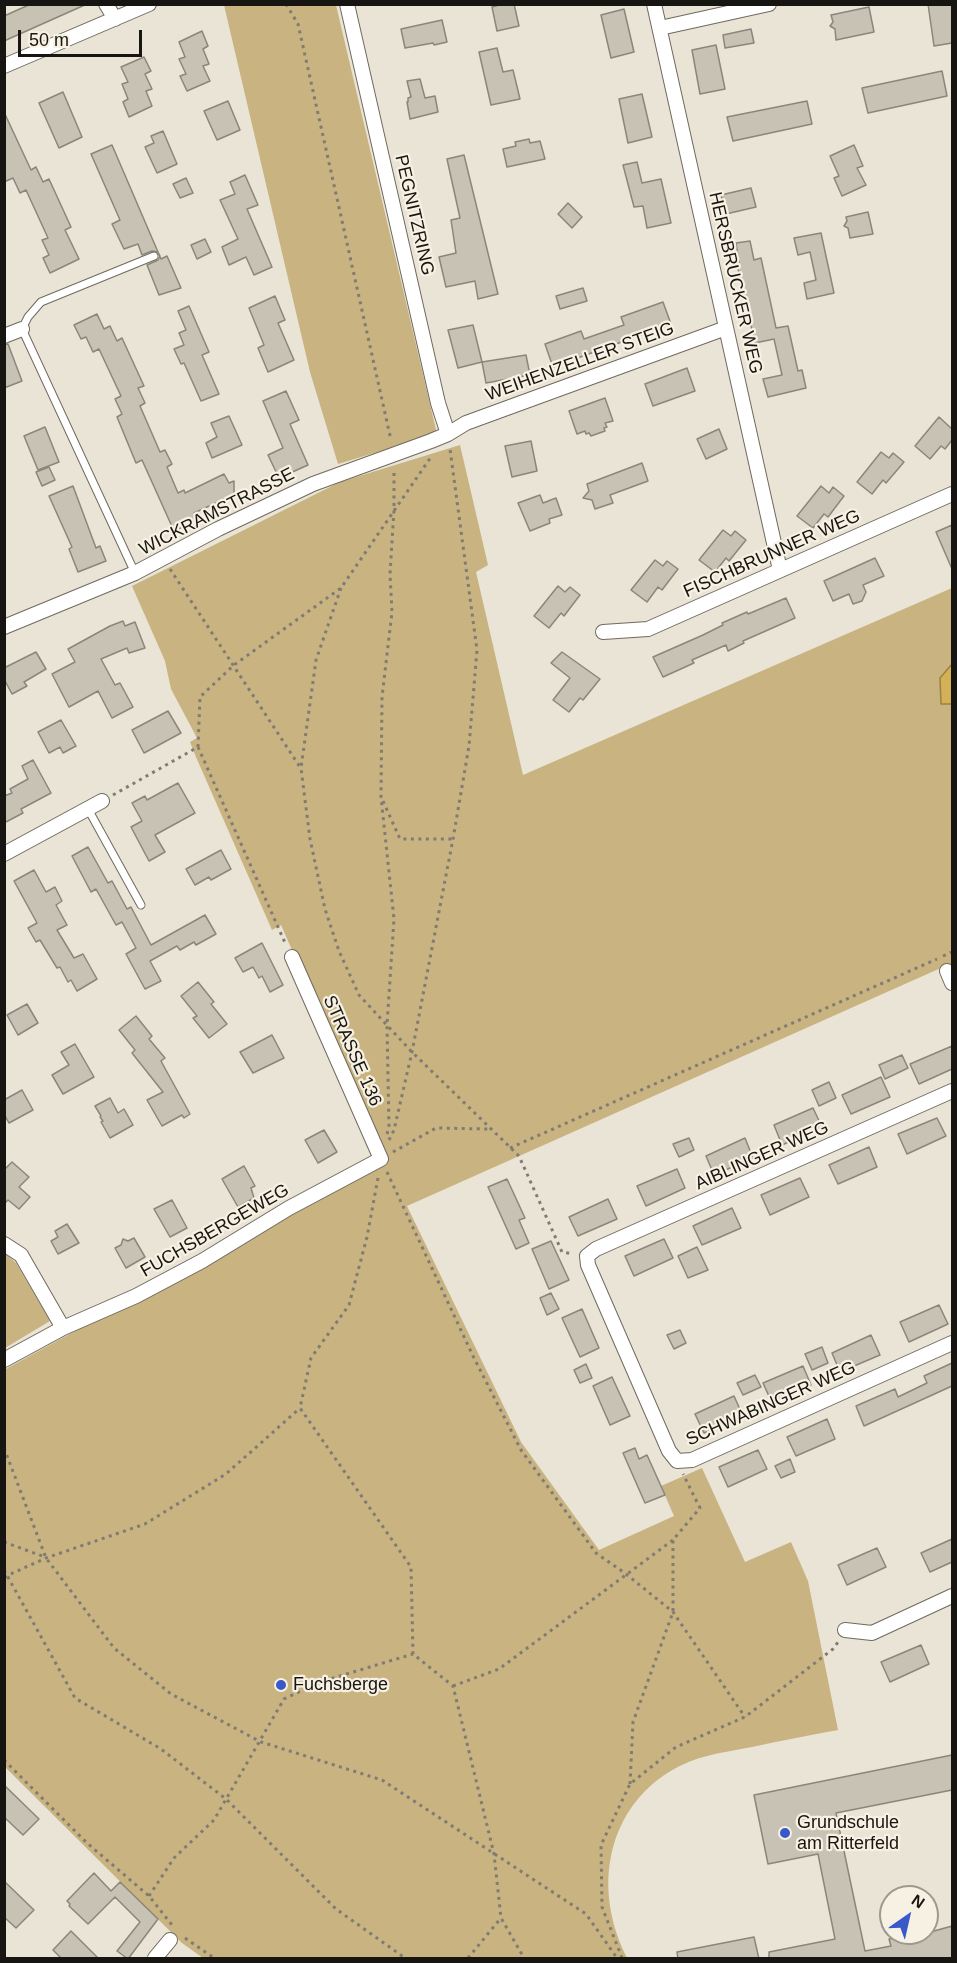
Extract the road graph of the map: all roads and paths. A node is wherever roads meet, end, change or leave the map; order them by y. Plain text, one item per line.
1 (106, 4) edge
2 (149, 4) edge
3 (286, 4) edge
4 (347, 4) edge
5 (654, 4) edge
6 (770, 4) edge
7 (115, 19) junction
8 (660, 28) junction
9 (4, 66) edge
10 (154, 256) dead end
11 (726, 328) junction
12 (22, 329) junction
13 (4, 336) edge
14 (448, 434) junction
15 (394, 454) junction
16 (952, 494) edge
17 (394, 510) junction
18 (164, 559) junction
19 (780, 570) junction
20 (135, 573) junction
21 (341, 588) junction
22 (4, 627) edge
23 (603, 632) dead end
24 (234, 664) junction
25 (198, 747) junction
26 (301, 768) junction
27 (381, 797) junction
28 (102, 801) joint
29 (88, 809) junction
30 (453, 839) junction
31 (4, 854) edge
32 (141, 905) dead end
33 (952, 952) edge
34 (292, 957) joint
35 (387, 1025) junction
36 (412, 1052) junction
37 (952, 1090) edge
38 (489, 1129) junction
39 (510, 1148) junction
40 (381, 1159) junction
41 (4, 1244) edge
42 (587, 1256) junction
43 (63, 1328) junction
44 (952, 1344) edge
45 (4, 1360) edge
46 (300, 1408) junction
47 (4, 1448) edge
48 (677, 1461) junction
49 (673, 1540) junction
50 (4, 1542) edge
51 (46, 1558) junction
52 (4, 1570) edge
53 (626, 1574) junction
54 (6, 1576) edge
55 (952, 1596) edge
56 (673, 1612) junction
57 (845, 1630) joint
58 (413, 1654) junction
59 (453, 1686) junction
60 (745, 1718) junction
61 (261, 1742) junction
62 (4, 1760) edge
63 (630, 1784) junction
64 (226, 1799) junction
65 (494, 1854) junction
66 (149, 1896) junction
67 (501, 1918) junction
68 (170, 1940) dead end
69 (155, 1959) edge
70 (214, 1959) edge
71 (405, 1959) edge
72 (468, 1959) edge
73 (524, 1959) edge
74 (616, 1959) edge
75 (622, 1959) edge

1 - 7 street
2 - 7 street
3 - 15 path
4 - 14 street, PEGNITZRING
5 - 8 street, HERSBRUCKER WEG
6 - 8 street
7 - 9 street
8 - 11 street, HERSBRUCKER WEG
10 - 12 lane
11 - 14 street, WEIHENZELLER STEIG
11 - 19 street, HERSBRUCKER WEG
12 - 13 street
12 - 20 lane
14 - 15 street, WICKRAMSTRASSE
14 - 17 path
14 - 30 path
15 - 17 path
15 - 18 street, WICKRAMSTRASSE
16 - 19 street, FISCHBRUNNER WEG
17 - 21 path
17 - 27 path
18 - 20 street, WICKRAMSTRASSE
18 - 24 path
19 - 23 street, FISCHBRUNNER WEG
20 - 22 street, WICKRAMSTRASSE
21 - 24 path
21 - 26 path
24 - 25 path
24 - 26 path
25 - 28 path
25 - 34 path
26 - 35 path
27 - 30 path
27 - 35 path
28 - 29 street
29 - 31 street
29 - 32 lane
30 - 36 path
33 - 39 path
34 - 40 street, STRASSE 136
35 - 36 path
35 - 40 path
36 - 38 path
36 - 40 path
37 - 42 street, AIBLINGER WEG
38 - 39 path
38 - 40 path
39 - 42 path
40 - 43 street, FUCHSBERGEWEG
40 - 46 path
40 - 53 path
41 - 43 street
42 - 48 street, SCHWABINGER WEG
43 - 45 street, FUCHSBERGEWEG
44 - 48 street, SCHWABINGER WEG
46 - 51 path
46 - 58 path
47 - 51 path
48 - 49 path
49 - 53 path
49 - 56 path
50 - 51 path
51 - 54 path
51 - 61 path
52 - 54 path
53 - 56 path
53 - 59 path
54 - 64 path
55 - 57 street
56 - 60 path
56 - 63 path
57 - 60 path
58 - 59 path
58 - 61 path
59 - 65 path
60 - 63 path
61 - 64 path
61 - 65 path
62 - 66 path
63 - 75 path
64 - 66 path
64 - 71 path
65 - 67 path
65 - 74 path
66 - 70 path
67 - 72 path
67 - 73 path
68 - 69 street

